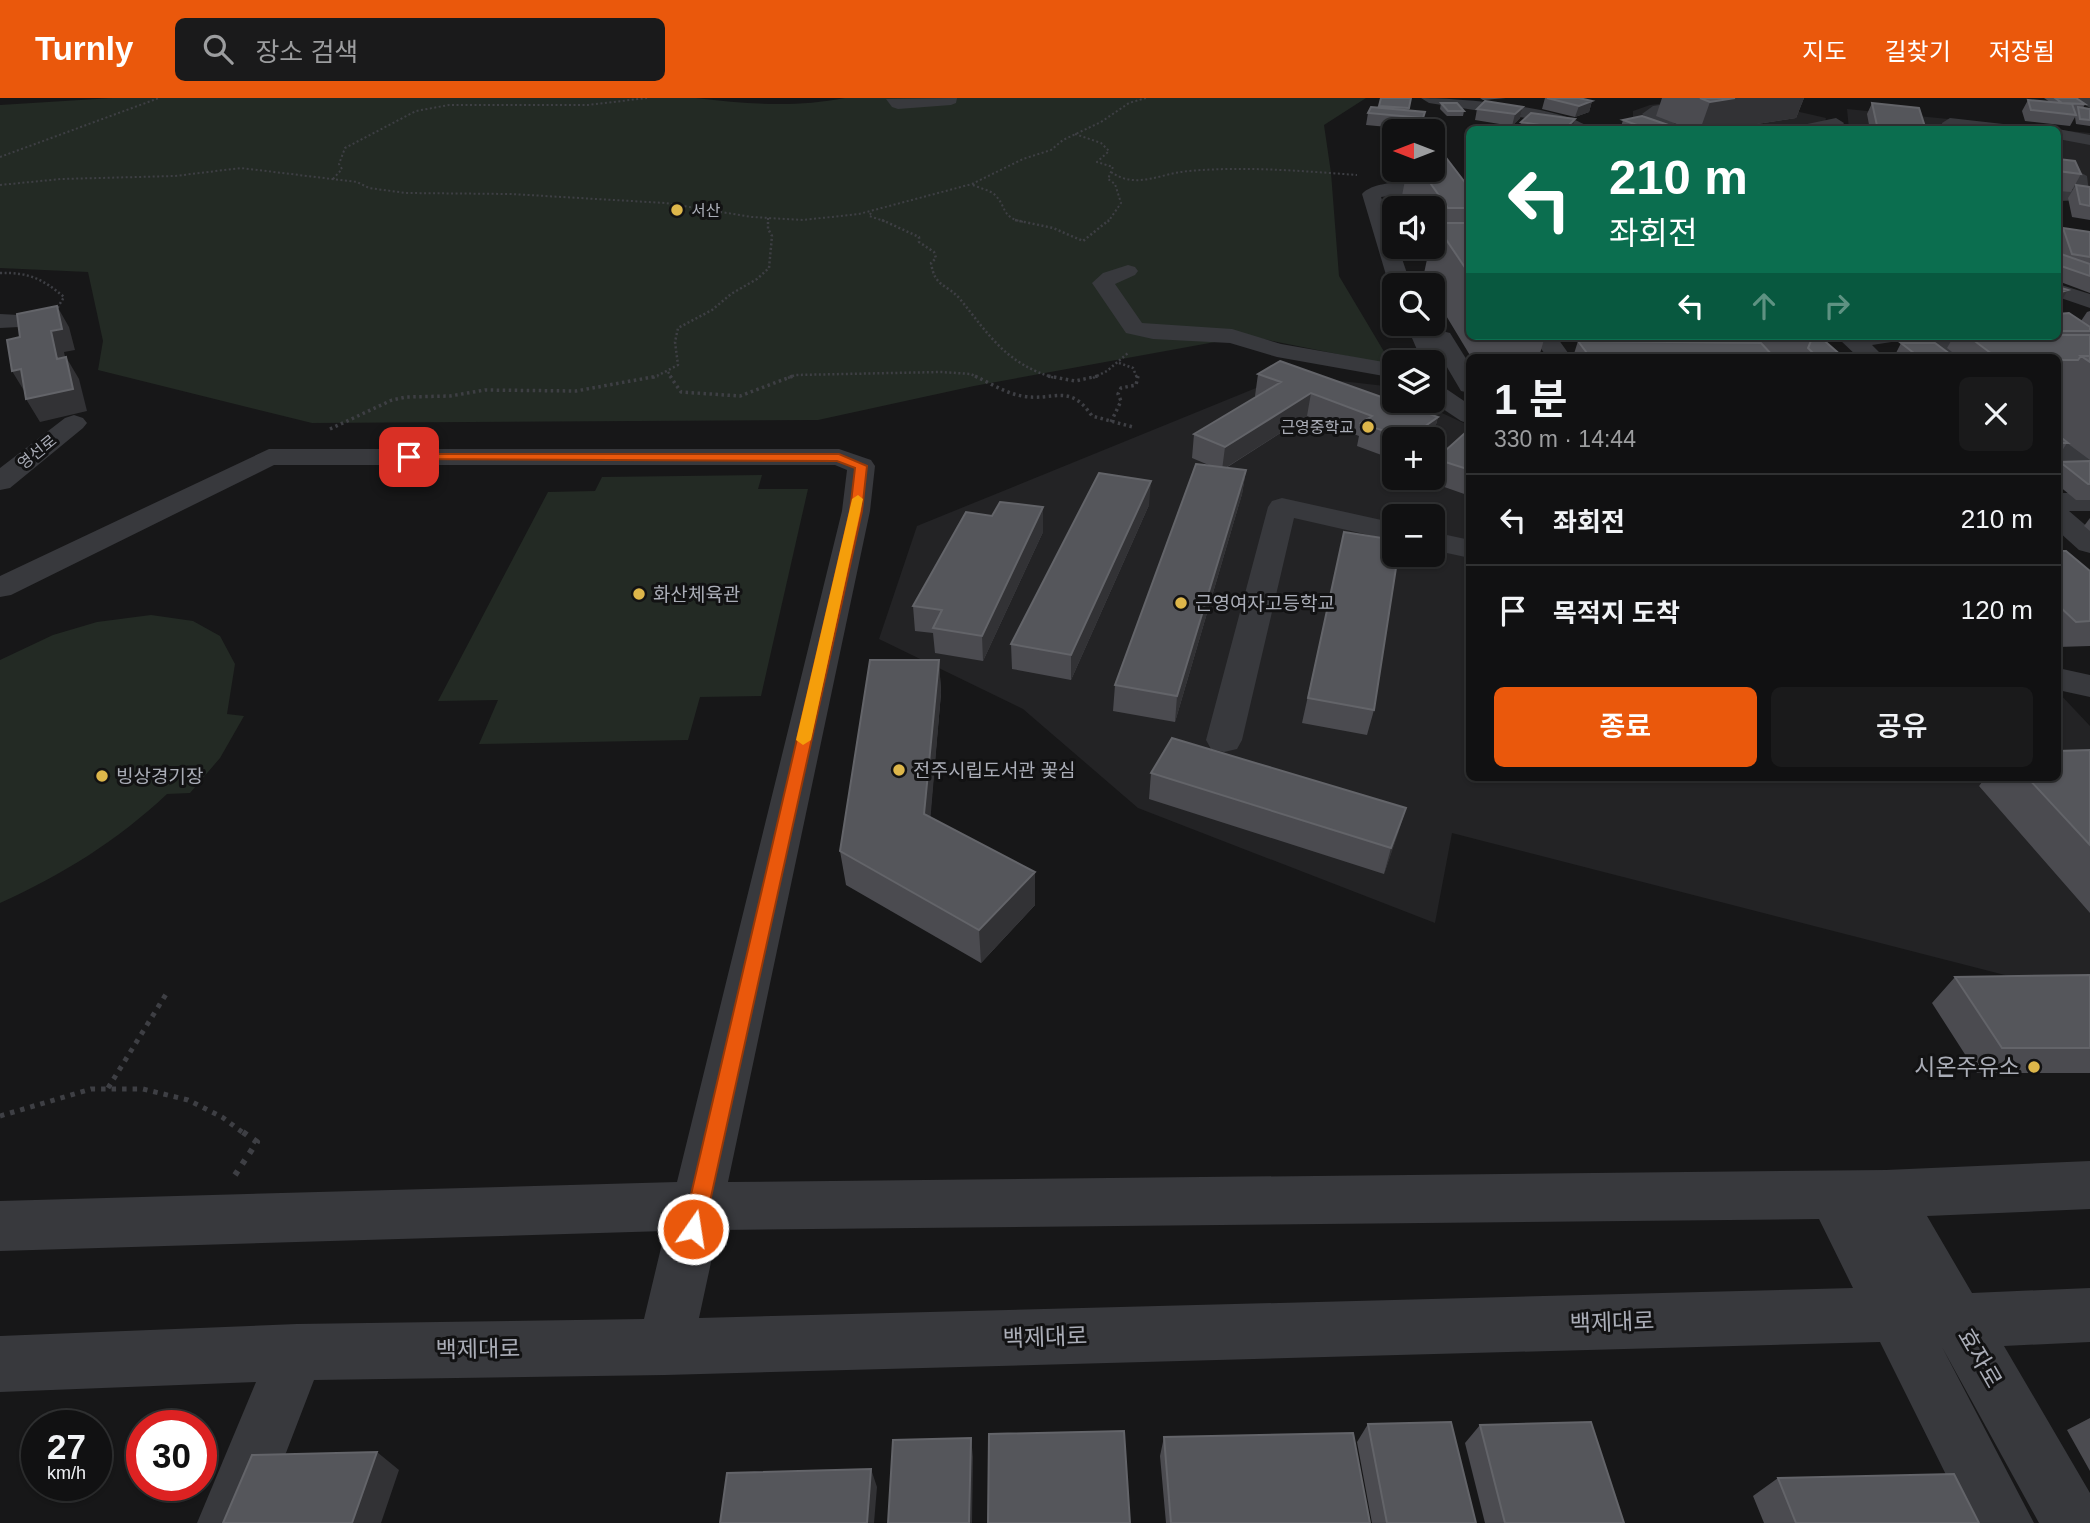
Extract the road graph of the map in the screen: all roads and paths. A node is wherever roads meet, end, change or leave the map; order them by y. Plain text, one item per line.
1 (159, 98) edge
2 (647, 98) edge
3 (901, 98) edge
4 (1146, 98) edge
5 (1432, 98) edge
6 (2083, 98) edge
7 (951, 100) dead end
8 (1711, 102) edge
9 (2090, 103) edge
10 (1439, 117) dead end
11 (1573, 126) edge
12 (1670, 126) edge
13 (1950, 126) edge
14 (1977, 126) edge
15 (1074, 133) junction
16 (2061, 135) edge
17 (2090, 140) edge
18 (0, 157) edge
19 (1111, 172) junction
20 (2061, 173) edge
21 (2084, 176) edge
22 (333, 179) junction
23 (972, 184) junction
24 (0, 185) edge
25 (1392, 186) junction
26 (1466, 193) edge
27 (2061, 195) edge
28 (872, 212) junction
29 (768, 218) junction
30 (1128, 271) dead end
31 (0, 273) edge
32 (1395, 273) edge
33 (2061, 291) edge
34 (2090, 301) edge
35 (0, 321) edge
36 (30, 321) joint
37 (1442, 338) dead end
38 (1591, 340) edge
39 (1646, 340) edge
40 (1852, 340) edge
41 (1603, 354) edge
42 (1658, 354) edge
43 (1868, 354) edge
44 (1942, 354) edge
45 (2016, 354) edge
46 (1382, 369) edge
47 (668, 372) junction
48 (1466, 379) edge
49 (1445, 399) edge
50 (1466, 413) edge
51 (1111, 422) junction
52 (74, 423) dead end
53 (1133, 427) dead end
54 (320, 433) dead end
55 (2061, 447) edge
56 (2090, 471) edge
57 (0, 482) edge
58 (2061, 502) edge
59 (2090, 502) edge
60 (2061, 520) edge
61 (1382, 529) edge
62 (1445, 544) edge
63 (2078, 544) edge
64 (1466, 548) edge
65 (0, 588) edge
66 (2061, 679) edge
67 (2090, 686) edge
68 (1224, 740) dead end
69 (168, 991) dead end
70 (108, 1089) junction
71 (0, 1116) edge
72 (2090, 1185) edge
73 (1860, 1194) junction
74 (699, 1206) junction
75 (206, 1220) junction
76 (0, 1226) edge
77 (1896, 1314) junction
78 (2090, 1315) edge
79 (1958, 1321) junction
80 (665, 1347) junction
81 (297, 1352) junction
82 (0, 1364) edge
83 (228, 1523) edge
84 (2003, 1523) edge
85 (2073, 1523) edge

1 - 18 path
2 - 22 path
3 - 7 street
4 - 15 path
5 - 10 street
5 - 11 street
6 - 9 street
8 - 12 street
13 - 14 street
15 - 19 path
15 - 23 path
16 - 17 street
19 - 23 path
19 - 25 path
20 - 21 street
21 - 27 street
22 - 24 path
22 - 29 path
23 - 28 path
25 - 26 street
25 - 32 street
28 - 29 path
28 - 51 path
29 - 47 path
30 - 46 street
31 - 36 path
33 - 34 street
35 - 36 street
37 - 48 street
38 - 41 street
39 - 42 street
40 - 43 street
44 - 45 street
47 - 51 path
47 - 54 path
49 - 50 street
51 - 53 path
52 - 57 street, 영선로
55 - 56 street
58 - 59 street
60 - 63 street
61 - 68 street
62 - 64 street
65 - 74 street
66 - 67 street
69 - 70 path
70 - 71 path
70 - 75 path
72 - 73 street
73 - 74 street
73 - 77 street
73 - 79 street, 효자로
74 - 75 street
74 - 80 street
75 - 76 street
77 - 79 street, 백제대로
77 - 80 street, 백제대로
77 - 84 street
78 - 79 street, 백제대로
79 - 85 street, 효자로
80 - 81 street, 백제대로
81 - 82 street, 백제대로
81 - 83 street

